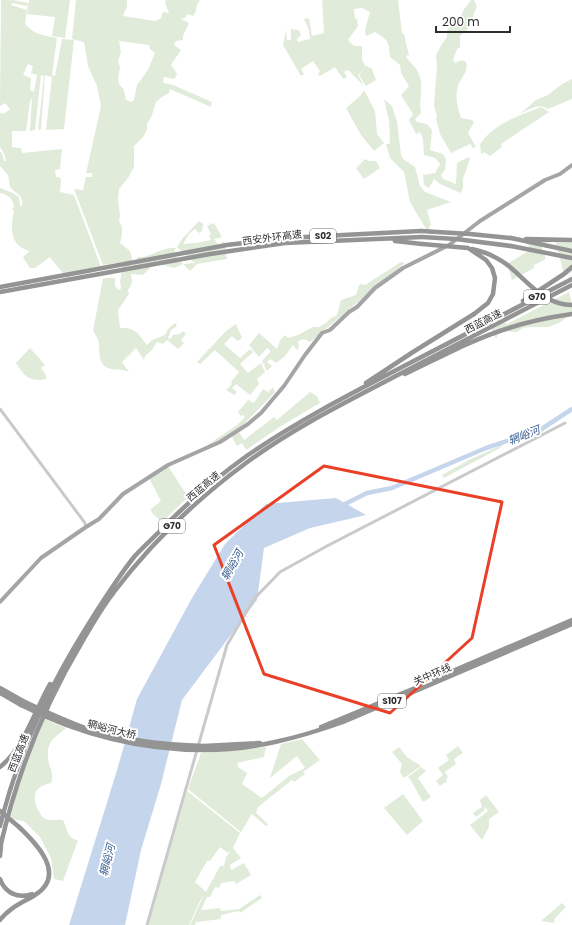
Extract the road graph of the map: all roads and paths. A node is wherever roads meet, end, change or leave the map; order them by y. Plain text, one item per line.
1 (572, 165) edge
2 (511, 238) junction
3 (381, 239) junction
4 (572, 240) edge
5 (468, 248) junction
6 (572, 250) edge
7 (572, 258) edge
8 (572, 267) edge
9 (572, 279) edge
10 (572, 285) edge
11 (0, 287) edge
12 (0, 292) edge
13 (572, 305) edge
14 (572, 314) edge
15 (503, 318) junction
16 (482, 328) junction
17 (343, 398) junction
18 (342, 404) junction
19 (0, 409) edge
20 (565, 423) dead end
21 (86, 527) junction
22 (0, 602) edge
23 (572, 620) edge
24 (572, 624) edge
25 (73, 649) junction
26 (0, 688) edge
27 (0, 692) edge
28 (22, 703) junction
29 (204, 748) junction
30 (0, 767) edge
31 (0, 812) edge
32 (0, 826) edge
33 (19, 828) junction
34 (3, 833) junction
35 (0, 848) edge
36 (0, 856) edge
37 (0, 879) edge
38 (0, 920) edge
39 (147, 925) edge

1 - 21 main road
2 - 4 highway
2 - 6 highway, 西安外环高速 / S02
2 - 11 highway, 西安外环高速 / S02, bridge
3 - 5 highway, bridge
3 - 7 highway, 西安外环高速 / S02, bridge
3 - 12 highway, 西安外环高速 / S02
5 - 13 highway, bridge
5 - 17 highway, bridge
8 - 15 highway
9 - 15 highway, 西蓝高速 / G70
10 - 15 highway, 西蓝高速 / G70
14 - 18 highway
15 - 16 highway, 西蓝高速 / G70
16 - 17 highway, 西蓝高速 / G70
16 - 18 highway, 西蓝高速 / G70
17 - 25 highway, 西蓝高速 / G70
18 - 34 highway, 西蓝高速 / G70
19 - 21 street
20 - 39 street
21 - 22 main road
23 - 29 highway, 关中环线 / S107
24 - 29 highway, 关中环线 / S107
25 - 30 highway
25 - 32 highway, 西蓝高速 / G70
26 - 28 highway, S107
27 - 28 highway, S107
28 - 29 highway, 辋峪河大桥 / S107, bridge
31 - 33 highway, bridge
33 - 37 highway
33 - 38 highway
34 - 35 highway, 西蓝高速 / G70
34 - 36 highway

